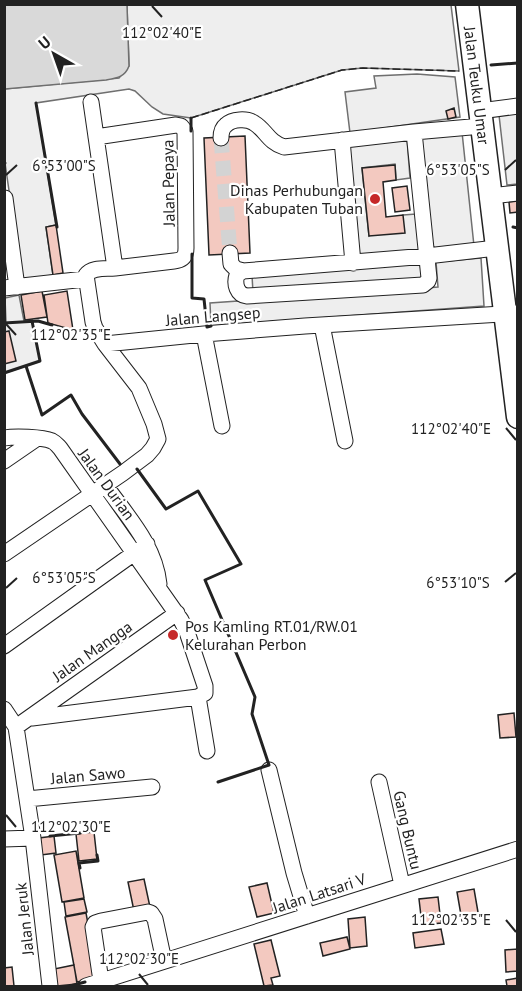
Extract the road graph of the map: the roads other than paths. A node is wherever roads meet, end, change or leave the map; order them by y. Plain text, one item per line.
1 (467, 4) edge
2 (91, 102) dead end
3 (518, 106) edge
4 (481, 118) junction
5 (414, 132) junction
6 (96, 137) junction
7 (221, 138) dead end
8 (342, 140) junction
9 (518, 194) edge
10 (490, 196) junction
11 (5, 198) edge
12 (496, 248) junction
13 (230, 253) tunnel mouth
14 (428, 256) junction
15 (353, 263) junction
16 (115, 268) junction
17 (243, 271) junction
18 (85, 279) junction
19 (11, 288) edge
20 (511, 313) edge
21 (322, 325) junction
22 (204, 334) junction
23 (105, 344) junction
24 (518, 417) edge
25 (222, 426) dead end
26 (4, 438) edge
27 (36, 439) junction
28 (345, 441) dead end
29 (4, 461) edge
30 (99, 489) junction
31 (140, 548) junction
32 (4, 554) edge
33 (177, 614) junction
34 (4, 646) edge
35 (198, 697) junction
36 (4, 709) edge
37 (22, 723) junction
38 (207, 751) dead end
39 (269, 770) dead end
40 (379, 782) dead end
41 (152, 787) dead end
42 (27, 799) junction
43 (33, 838) junction
44 (4, 839) edge
45 (518, 849) edge
46 (402, 885) junction
47 (307, 916) junction
48 (164, 961) junction
49 (102, 981) junction
50 (50, 987) edge
51 (86, 987) edge

1 - 4 highway, Jalan Teuku Umar
2 - 6 street
3 - 4 street
4 - 5 street
4 - 10 highway, Jalan Teuku Umar
5 - 8 street
5 - 14 street
6 - 16 street
6 - 16 street, Jalan Pepaya
7 - 8 street
8 - 15 street
9 - 10 street
10 - 12 highway, Jalan Teuku Umar
11 - 19 street
12 - 14 street
12 - 20 highway, Jalan Teuku Umar
13 - 17 street
14 - 15 street
14 - 17 street
15 - 17 street
16 - 18 street
18 - 19 street
18 - 23 street
20 - 21 street, Jalan Langsep
20 - 24 highway, Jalan Teuku Umar
21 - 22 street, Jalan Langsep
21 - 28 street
22 - 23 street, Jalan Langsep
22 - 25 street
23 - 30 street
26 - 27 street, Jalan Durian
27 - 29 street
27 - 30 street, Jalan Durian
30 - 31 street, Jalan Durian
30 - 32 street
31 - 33 street, Jalan Durian
31 - 34 street
33 - 35 street, Jalan Durian
33 - 37 street, Jalan Mangga
35 - 37 street
35 - 38 street
36 - 37 street, Jalan Jeruk
37 - 42 street, Jalan Jeruk
39 - 47 street
40 - 46 street, Gang Buntu
41 - 42 street, Jalan Sawo
42 - 43 street, Jalan Jeruk
43 - 44 street
43 - 50 street, Jalan Jeruk
45 - 46 street, Jalan Latsari V
46 - 47 street, Jalan Latsari V
47 - 48 street, Jalan Latsari V
48 - 49 street, Jalan Latsari V
48 - 49 street
49 - 51 street, Jalan Latsari V

